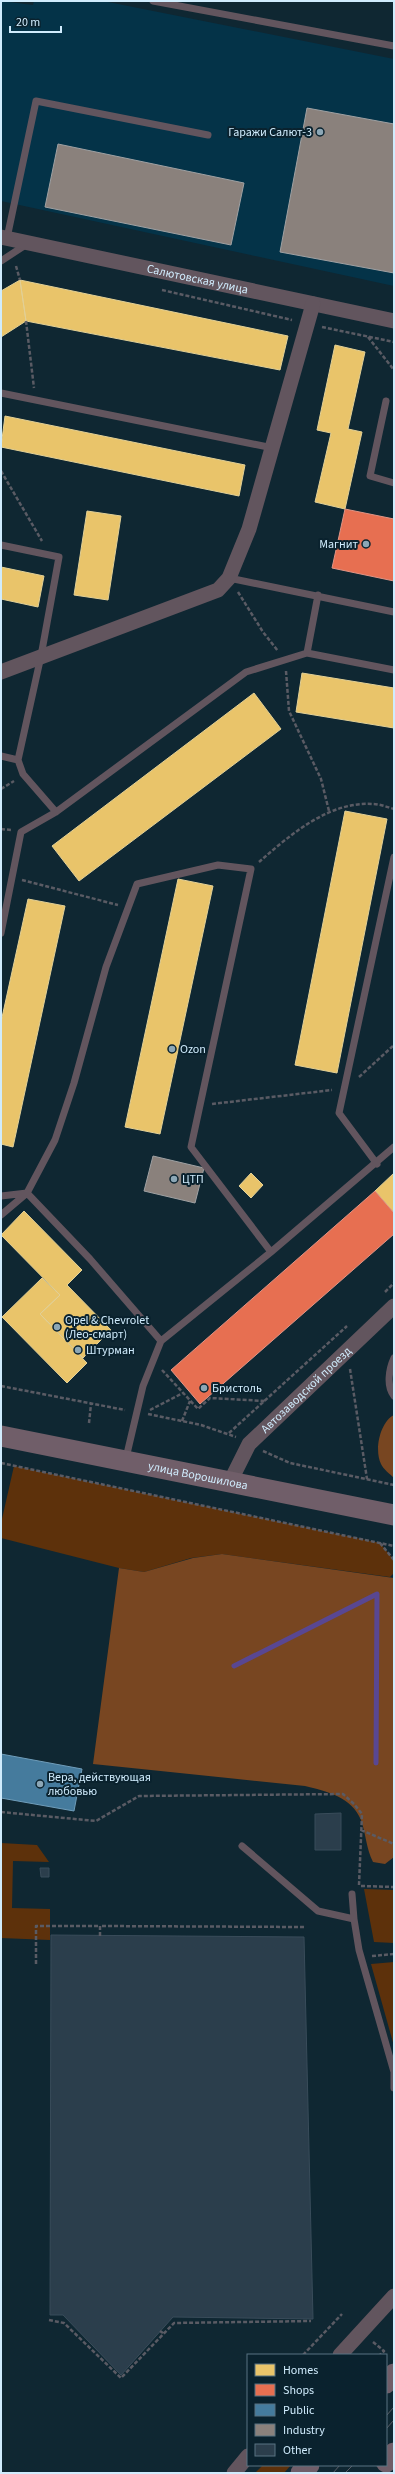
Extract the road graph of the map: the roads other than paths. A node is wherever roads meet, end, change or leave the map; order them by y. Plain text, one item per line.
1 (153, 1) edge
2 (394, 46) edge
3 (208, 135) dead end
4 (4, 238) edge
5 (29, 243) junction
6 (1, 261) edge
7 (313, 304) junction
8 (394, 321) edge
9 (1, 393) edge
10 (386, 401) dead end
11 (273, 448) junction
12 (394, 483) edge
13 (1, 545) edge
14 (229, 578) junction
15 (318, 595) junction
16 (394, 612) edge
17 (307, 653) junction
18 (41, 656) junction
19 (394, 670) edge
20 (1, 672) edge
21 (1, 756) edge
22 (18, 760) junction
23 (56, 812) junction
24 (394, 857) edge
25 (1, 932) edge
26 (394, 1147) edge
27 (377, 1164) junction
28 (27, 1193) junction
29 (1, 1196) edge
30 (1, 1216) edge
31 (271, 1252) junction
32 (394, 1306) edge
33 (161, 1341) junction
34 (394, 1358) edge
35 (394, 1396) edge
36 (1, 1436) edge
37 (126, 1461) junction
38 (230, 1482) junction
39 (394, 1515) edge
40 (242, 1846) dead end
41 (352, 1894) road end
42 (354, 1918) junction
43 (394, 2088) edge
44 (394, 2296) edge
45 (341, 2354) edge
46 (394, 2374) edge
47 (387, 2382) edge
48 (394, 2453) edge
49 (247, 2457) edge
50 (387, 2461) edge
51 (234, 2473) edge

1 - 2 lane
3 - 4 lane
4 - 5 street, Салютовская улица
5 - 6 lane
5 - 7 street, Салютовская улица
7 - 8 street, Салютовская улица
7 - 11 street
9 - 11 lane
10 - 12 lane
11 - 14 street
13 - 18 lane
14 - 15 lane
14 - 18 street
15 - 16 lane
15 - 17 lane
17 - 19 lane
17 - 23 lane
18 - 20 street
18 - 22 lane
21 - 22 lane
22 - 23 lane
23 - 25 lane
24 - 27 lane
26 - 27 lane
27 - 31 lane
28 - 29 lane
28 - 30 lane
28 - 31 lane
28 - 33 lane
31 - 33 lane
32 - 38 street, Автозаводской проезд
33 - 37 lane
34 - 35 lane
36 - 37 main road, улица Ворошилова
37 - 38 main road, улица Ворошилова
38 - 39 main road, улица Ворошилова
40 - 42 lane
41 - 42 lane
42 - 43 lane
44 - 45 street
46 - 47 main road
48 - 50 main road
49 - 51 street

